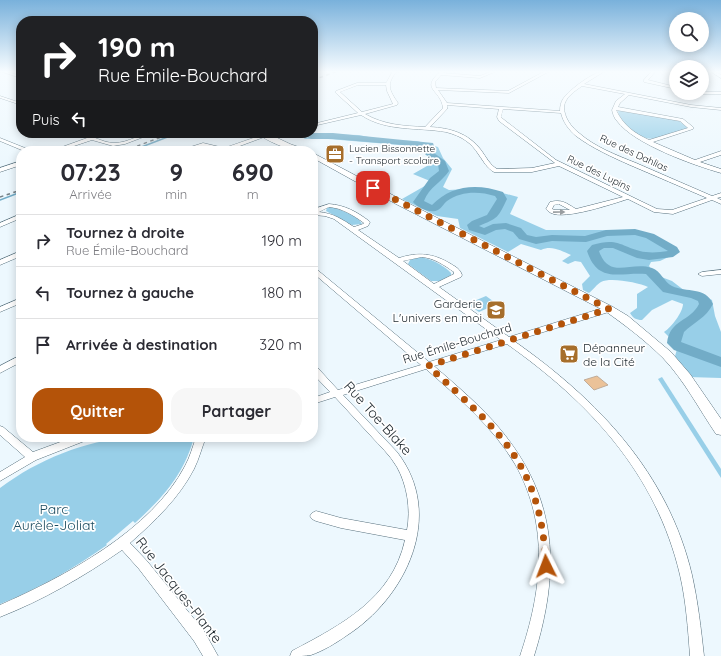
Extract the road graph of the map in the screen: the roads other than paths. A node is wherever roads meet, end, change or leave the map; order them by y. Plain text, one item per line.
1 (14, 102) edge
2 (347, 102) edge
3 (394, 102) edge
4 (564, 102) edge
5 (618, 102) edge
6 (671, 102) edge
7 (6, 104) dead end
8 (445, 104) joint
9 (500, 108) junction
10 (615, 108) junction
11 (721, 109) edge
12 (562, 112) junction
13 (364, 114) junction
14 (318, 124) edge
15 (426, 128) junction
16 (92, 138) joint
17 (136, 138) edge
18 (258, 138) edge
19 (276, 138) edge
20 (1, 141) edge
21 (648, 142) junction
22 (69, 146) edge
23 (196, 146) edge
24 (210, 146) edge
25 (236, 146) edge
26 (291, 146) edge
27 (16, 147) edge
28 (721, 154) edge
29 (318, 158) edge
30 (697, 161) junction
31 (16, 164) edge
32 (560, 164) junction
33 (0, 170) edge
34 (721, 171) edge
35 (721, 195) edge
36 (629, 197) junction
37 (712, 198) junction
38 (721, 202) edge
39 (318, 209) edge
40 (574, 210) dead end
41 (318, 213) edge
42 (16, 218) edge
43 (0, 225) edge
44 (353, 230) junction
45 (0, 255) edge
46 (16, 256) edge
47 (7, 260) junction
48 (397, 261) junction
49 (0, 263) edge
50 (721, 272) edge
51 (318, 273) edge
52 (702, 274) dead end
53 (433, 286) junction
54 (16, 302) edge
55 (609, 309) junction
56 (0, 310) edge
57 (508, 341) junction
58 (16, 361) edge
59 (428, 366) junction
60 (0, 370) edge
61 (318, 373) edge
62 (336, 393) junction
63 (318, 399) edge
64 (0, 430) edge
65 (721, 430) edge
66 (71, 442) edge
67 (199, 442) edge
68 (32, 457) junction
69 (0, 477) edge
70 (316, 516) dead end
71 (412, 536) junction
72 (122, 542) junction
73 (0, 611) edge
74 (211, 656) edge
75 (297, 656) edge
76 (527, 656) edge
77 (697, 656) edge

1 - 7 street
2 - 13 street
3 - 13 street
4 - 12 street
5 - 10 street
6 - 11 street
8 - 9 street
8 - 15 street
9 - 12 street
9 - 32 street, Rue des Lupins
10 - 21 street
10 - 21 street
12 - 37 street, Rue des Dahlias
13 - 14 street
13 - 15 street
15 - 32 street
16 - 17 street
16 - 22 street
18 - 25 street
19 - 26 main road
20 - 27 street
21 - 30 street
23 - 24 street
28 - 30 street
29 - 55 main road
30 - 34 street
31 - 33 street
32 - 36 street, Rue des Lupins
35 - 37 street, Rue des Lupins
36 - 37 street, Rue des Lupins
36 - 40 street
37 - 38 street, Rue des Dahlias
39 - 44 street
41 - 44 street
42 - 43 street
44 - 48 street
45 - 47 street
46 - 47 street
47 - 49 street
48 - 53 street
48 - 53 street
50 - 52 street
51 - 59 street
53 - 57 street
54 - 56 street
55 - 57 street, Rue Émile-Bouchard
55 - 65 main road
57 - 59 street, Rue Émile-Bouchard
57 - 77 street
58 - 60 street
59 - 62 street, Rue Émile-Bouchard
59 - 76 street
61 - 62 street, Rue Toe-Blake
62 - 63 street, Rue Émile-Bouchard
62 - 71 street, Rue Toe-Blake
64 - 68 street
66 - 68 street
67 - 72 street
68 - 69 street
70 - 71 street
71 - 75 street, Rue Toe-Blake
72 - 73 street
72 - 74 street, Rue Jacques-Plante

